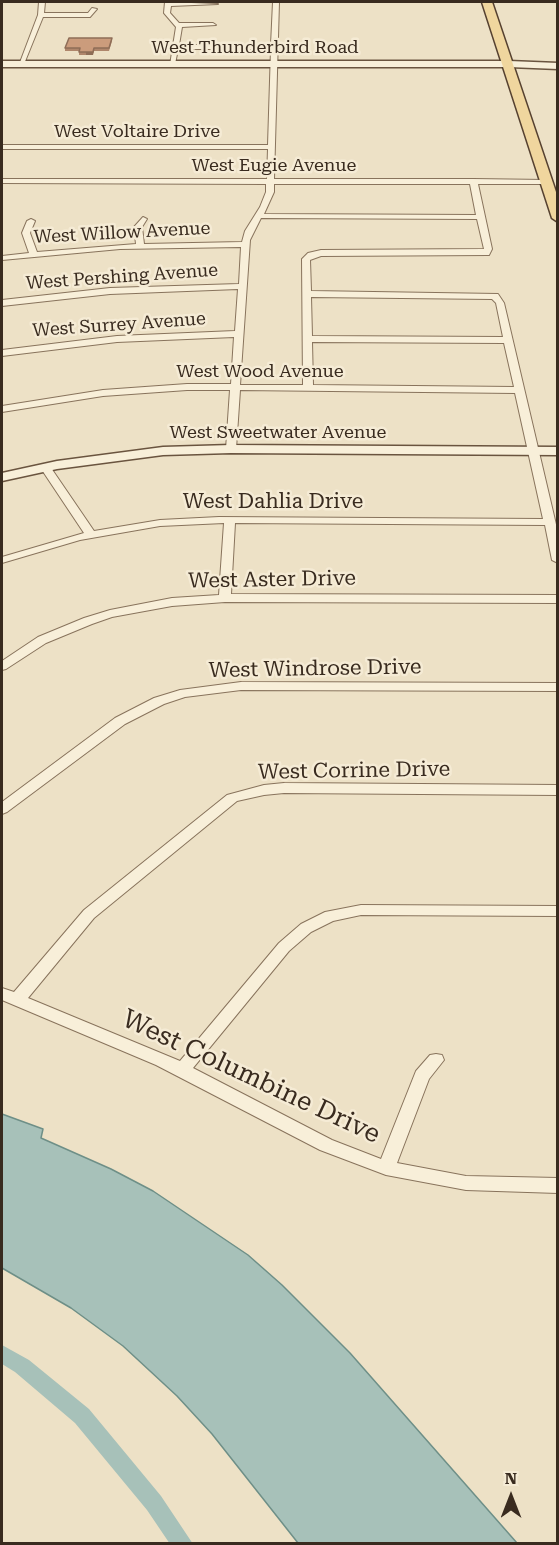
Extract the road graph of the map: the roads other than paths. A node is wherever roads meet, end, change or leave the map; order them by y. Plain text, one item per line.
1 (42, 2) edge
2 (276, 2) edge
3 (487, 2) edge
4 (167, 3) edge
5 (215, 4) dead end
6 (94, 9) dead end
7 (41, 15) junction
8 (179, 25) junction
9 (213, 25) dead end
10 (175, 47) junction
11 (274, 47) junction
12 (558, 62) edge
13 (2, 64) edge
14 (21, 64) junction
15 (172, 64) junction
16 (274, 64) junction
17 (509, 64) junction
18 (558, 66) edge
19 (2, 147) edge
20 (272, 147) junction
21 (2, 181) edge
22 (270, 181) junction
23 (473, 182) junction
24 (546, 182) junction
25 (258, 216) junction
26 (481, 217) junction
27 (558, 218) edge
28 (143, 219) dead end
29 (30, 221) dead end
30 (246, 244) junction
31 (140, 246) junction
32 (33, 254) junction
33 (2, 258) edge
34 (244, 286) junction
35 (306, 294) junction
36 (2, 303) edge
37 (240, 334) junction
38 (308, 339) junction
39 (508, 340) junction
40 (2, 353) edge
41 (236, 387) junction
42 (308, 389) junction
43 (520, 390) junction
44 (2, 409) edge
45 (231, 449) junction
46 (533, 451) junction
47 (558, 451) edge
48 (45, 468) junction
49 (2, 477) edge
50 (230, 520) junction
51 (549, 522) junction
52 (91, 534) junction
53 (2, 560) edge
54 (558, 560) edge
55 (225, 598) junction
56 (558, 599) edge
57 (2, 666) edge
58 (558, 687) edge
59 (558, 790) edge
60 (2, 809) edge
61 (558, 911) edge
62 (9, 997) edge
63 (436, 1060) dead end
64 (183, 1070) junction
65 (386, 1168) junction
66 (558, 1186) edge

1 - 7 street
2 - 11 street
3 - 17 main road
4 - 5 street
4 - 8 street
6 - 7 street
7 - 14 street
8 - 9 street
8 - 10 street
10 - 11 street
10 - 15 street
11 - 16 street
12 - 17 main road, West Thunderbird Road
13 - 14 main road, West Thunderbird Road
14 - 15 main road, West Thunderbird Road
15 - 16 main road, West Thunderbird Road
16 - 17 main road, West Thunderbird Road
16 - 20 street
17 - 18 main road, West Thunderbird Road
17 - 24 main road
19 - 20 street, West Voltaire Drive
20 - 22 street
21 - 22 street, West Eugie Avenue
22 - 23 street, West Eugie Avenue
22 - 25 street
23 - 24 street, West Eugie Avenue
23 - 26 street
24 - 27 main road
25 - 26 street
25 - 30 street
26 - 35 street
28 - 31 street
29 - 32 street
30 - 31 street, West Willow Avenue
30 - 34 street
31 - 32 street, West Willow Avenue
32 - 33 street, West Willow Avenue
34 - 36 street, West Pershing Avenue
34 - 37 street
35 - 38 street
35 - 39 street
37 - 40 street, West Surrey Avenue
37 - 41 street
38 - 39 street
38 - 42 street
39 - 43 street
41 - 42 street, West Wood Avenue
41 - 44 street, West Wood Avenue
41 - 45 street
42 - 43 street, West Wood Avenue
43 - 46 street
45 - 46 main road, West Sweetwater Avenue
45 - 48 main road, West Sweetwater Avenue
46 - 47 main road, West Sweetwater Avenue
46 - 51 street
48 - 49 main road, West Sweetwater Avenue
48 - 52 street
50 - 51 street, West Dahlia Drive
50 - 52 street, West Dahlia Drive
50 - 55 street
51 - 54 street
52 - 53 street, West Dahlia Drive
55 - 56 street, West Aster Drive
55 - 57 street, West Aster Drive
58 - 60 street, West Windrose Drive
59 - 62 street, West Corrine Drive
61 - 64 street
62 - 64 street, West Columbine Drive
63 - 65 street
64 - 65 street, West Columbine Drive
65 - 66 street, West Columbine Drive

